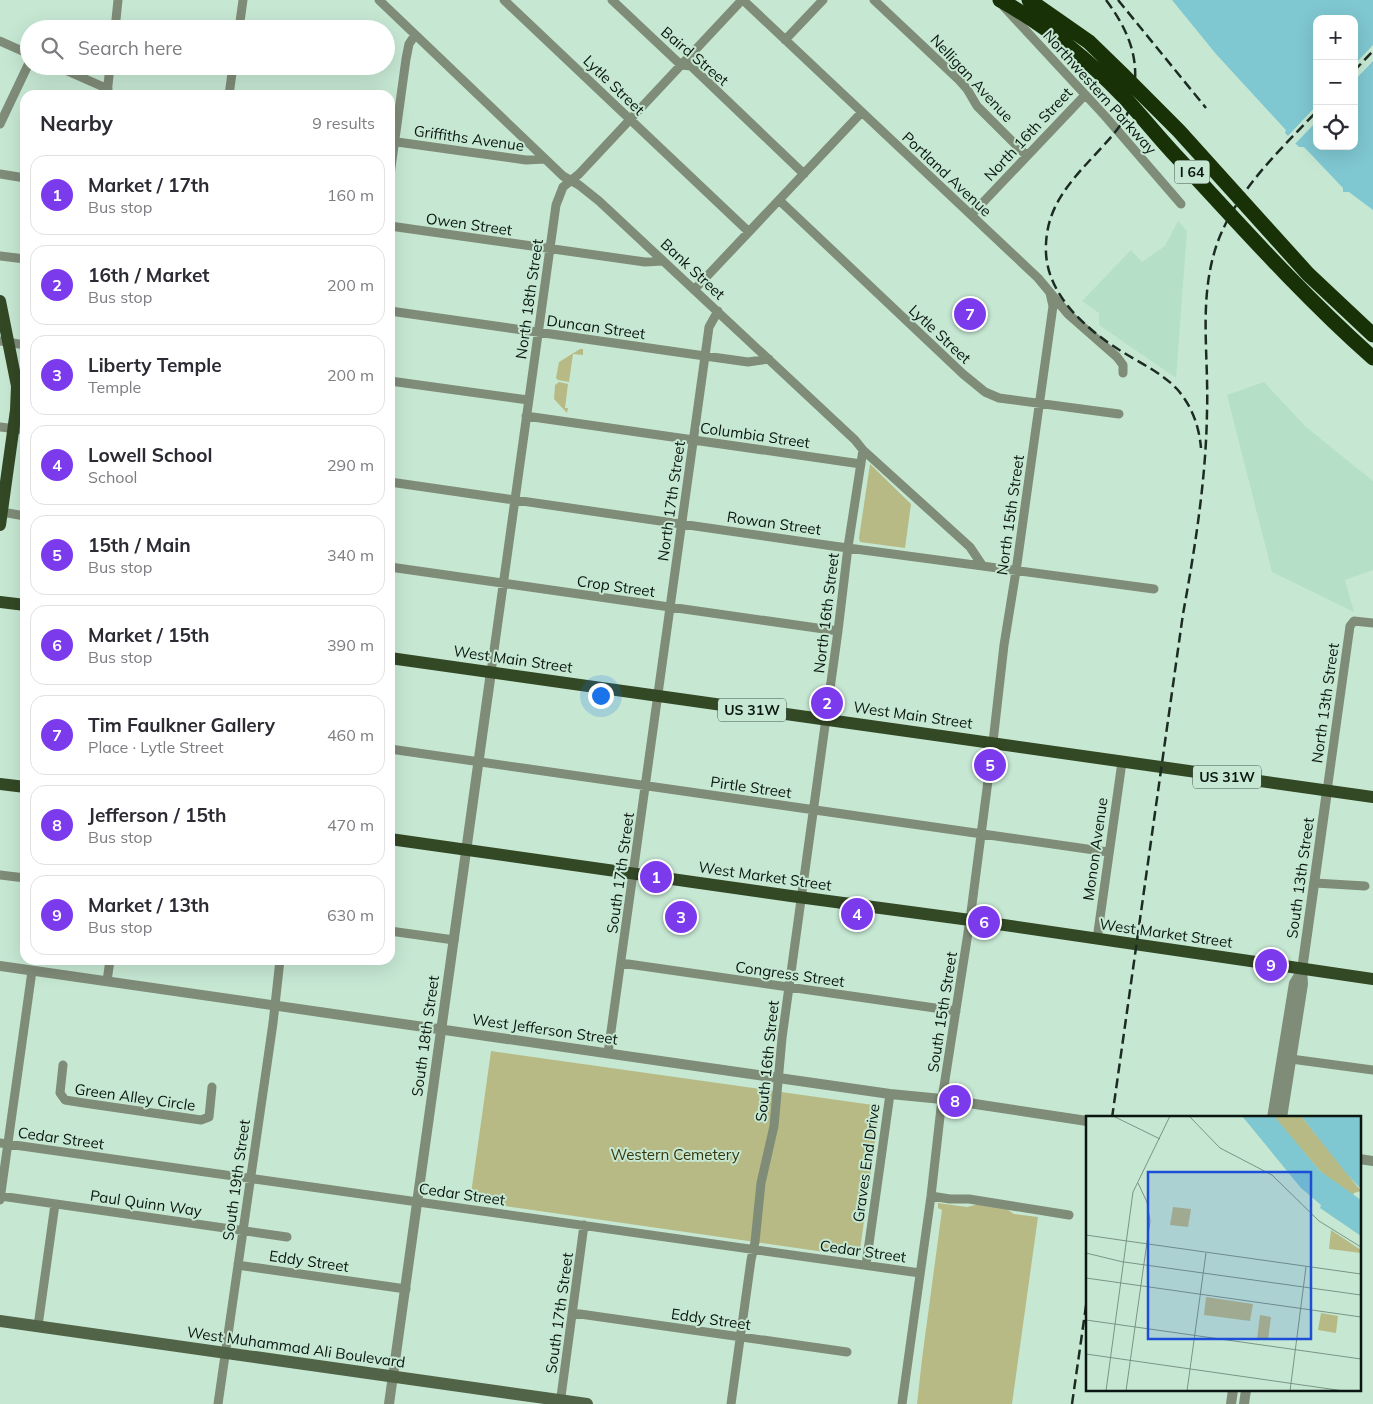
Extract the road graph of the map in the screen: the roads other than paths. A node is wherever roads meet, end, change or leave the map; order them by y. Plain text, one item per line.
1 (117, 0) edge
2 (243, 0) edge
3 (504, 0) edge
4 (612, 0) edge
5 (743, 0) edge
6 (823, 0) edge
7 (874, 0) edge
8 (999, 0) edge
9 (1029, 0) edge
10 (384, 2) edge
11 (115, 20) edge
12 (240, 20) edge
13 (416, 35) junction
14 (785, 40) junction
15 (0, 41) edge
16 (20, 50) edge
17 (680, 65) junction
18 (23, 75) edge
19 (74, 75) edge
20 (109, 75) edge
21 (233, 75) edge
22 (103, 90) edge
23 (107, 90) edge
24 (231, 90) edge
25 (1085, 95) junction
26 (862, 112) junction
27 (631, 119) junction
28 (0, 124) edge
29 (395, 124) edge
30 (395, 141) edge
31 (1027, 156) junction
32 (545, 158) junction
33 (0, 174) edge
34 (804, 174) junction
35 (20, 177) edge
36 (571, 180) junction
37 (779, 200) junction
38 (1181, 204) dead end
39 (971, 215) junction
40 (395, 227) edge
41 (749, 232) junction
42 (550, 249) junction
43 (0, 256) edge
44 (20, 258) edge
45 (663, 261) junction
46 (694, 290) junction
47 (1050, 293) junction
48 (0, 301) edge
49 (718, 311) junction
50 (395, 312) edge
51 (538, 332) junction
52 (1373, 335) edge
53 (4, 342) edge
54 (20, 344) edge
55 (705, 356) junction
56 (1373, 358) edge
57 (769, 359) junction
58 (1123, 374) dead end
59 (395, 382) edge
60 (528, 400) junction
61 (1040, 404) junction
62 (1119, 414) dead end
63 (526, 416) junction
64 (0, 427) edge
65 (19, 429) edge
66 (694, 440) junction
67 (863, 450) junction
68 (861, 464) junction
69 (395, 483) edge
70 (515, 500) junction
71 (2, 512) junction
72 (20, 515) edge
73 (682, 524) junction
74 (0, 526) edge
75 (848, 548) junction
76 (982, 565) junction
77 (395, 568) edge
78 (1016, 571) junction
79 (503, 583) junction
80 (1154, 589) dead end
81 (0, 602) edge
82 (20, 604) edge
83 (670, 608) junction
84 (1373, 623) edge
85 (838, 631) junction
86 (395, 659) edge
87 (491, 672) junction
88 (657, 696) junction
89 (825, 720) junction
90 (993, 742) junction
91 (395, 750) edge
92 (478, 762) junction
93 (1122, 762) junction
94 (0, 784) edge
95 (20, 786) edge
96 (646, 786) junction
97 (1327, 791) junction
98 (1373, 797) edge
99 (813, 810) junction
100 (981, 834) junction
101 (395, 840) edge
102 (466, 850) junction
103 (1108, 852) junction
104 (634, 874) junction
105 (0, 875) edge
106 (20, 877) edge
107 (1315, 883) junction
108 (1364, 886) dead end
109 (801, 897) junction
110 (970, 920) junction
111 (395, 932) edge
112 (1097, 939) junction
113 (454, 940) junction
114 (621, 963) junction
115 (109, 965) edge
116 (279, 965) edge
117 (0, 966) edge
118 (1302, 970) junction
119 (32, 971) junction
120 (1373, 979) edge
121 (107, 981) junction
122 (789, 987) junction
123 (274, 1005) junction
124 (956, 1011) junction
125 (441, 1029) junction
126 (608, 1053) junction
127 (1291, 1060) junction
128 (63, 1065) dead end
129 (1373, 1070) edge
130 (778, 1077) junction
131 (212, 1087) dead end
132 (890, 1094) junction
133 (942, 1099) junction
134 (1272, 1116) edge
135 (1282, 1116) edge
136 (1086, 1121) edge
137 (4, 1144) edge
138 (1360, 1159) edge
139 (1373, 1161) edge
140 (250, 1178) junction
141 (931, 1196) junction
142 (0, 1198) edge
143 (417, 1202) junction
144 (55, 1204) junction
145 (1069, 1215) dead end
146 (584, 1226) junction
147 (243, 1230) junction
148 (287, 1237) dead end
149 (754, 1249) junction
150 (238, 1264) junction
151 (866, 1265) junction
152 (920, 1273) junction
153 (406, 1289) junction
154 (572, 1313) junction
155 (0, 1321) edge
156 (38, 1326) junction
157 (740, 1337) junction
158 (847, 1352) dead end
159 (226, 1353) junction
160 (393, 1377) junction
161 (560, 1402) edge
162 (218, 1404) edge
163 (389, 1404) edge
164 (587, 1404) edge
165 (731, 1404) edge
166 (902, 1404) edge

1 - 11 street
2 - 12 street
3 - 27 street, Lytle Street
4 - 17 street, Baird Street
5 - 14 street, Portland Avenue
5 - 17 street, North 18th Street
6 - 14 street
7 - 31 street, Nelligan Avenue
8 - 25 street, Northwestern Parkway
8 - 56 highway, I 64, bridge
9 - 52 highway, I 64, bridge
10 - 13 street, Bank Street
13 - 29 street
13 - 32 street, Bank Street
14 - 26 street, Portland Avenue
15 - 16 street
17 - 27 street, North 18th Street
17 - 34 street, Baird Street
18 - 28 street
19 - 22 street
20 - 23 street
21 - 24 street
25 - 31 street, North 16th Street
25 - 38 street, Northwestern Parkway
26 - 34 street
26 - 39 street, Portland Avenue
27 - 36 street, North 18th Street
27 - 41 street, Lytle Street
30 - 32 street, Griffiths Avenue
31 - 39 street, North 16th Street
32 - 36 street, Bank Street
33 - 35 street
34 - 37 street
36 - 42 street, North 18th Street
36 - 45 street, Bank Street
37 - 41 street
37 - 61 street, Lytle Street
39 - 47 street, Portland Avenue
40 - 42 street, Owen Street
41 - 46 street
42 - 45 street, Owen Street
42 - 51 street, North 18th Street
43 - 44 street
45 - 46 street, Bank Street
46 - 49 street, Bank Street
47 - 58 street, Portland Avenue
47 - 61 street, North 15th Street
48 - 53 main road
49 - 55 street, North 17th Street
49 - 57 street, Bank Street
50 - 51 street, Duncan Street
51 - 55 street, Duncan Street
51 - 60 street, North 18th Street
53 - 54 street
53 - 65 main road
55 - 57 street, Duncan Street
55 - 66 street, North 17th Street
57 - 67 street, Bank Street
59 - 60 street
60 - 63 street, North 18th Street
61 - 62 street, Lytle Street
61 - 78 street, North 15th Street
63 - 66 street, Columbia Street
63 - 70 street, North 18th Street
64 - 65 street
65 - 71 main road
66 - 68 street, Columbia Street
66 - 73 street, North 17th Street
67 - 68 street, North 16th Street
67 - 76 street, Bank Street
68 - 75 street, North 16th Street
69 - 70 street, Rowan Street
70 - 73 street, Rowan Street
70 - 79 street, North 18th Street
71 - 72 street
71 - 74 main road
73 - 75 street, Rowan Street
73 - 83 street, North 17th Street
75 - 76 street, Rowan Street
75 - 85 street, North 16th Street
76 - 78 street, Rowan Street
77 - 79 street, Crop Street
78 - 80 street, Rowan Street
78 - 90 street, North 15th Street
79 - 83 street, Crop Street
79 - 87 street, North 18th Street
81 - 82 main road
83 - 85 street, Crop Street
83 - 88 street, North 17th Street
84 - 97 street, North 13th Street
85 - 89 street, North 16th Street
86 - 87 main road, West Main Street / US 31W
87 - 88 main road, West Main Street / US 31W
87 - 92 street, South 18th Street
88 - 89 main road, West Main Street / US 31W
88 - 96 street, South 17th Street
89 - 90 main road, West Main Street / US 31W
89 - 99 street, South 16th Street
90 - 93 main road, West Main Street / US 31W
90 - 100 street, South 15th Street
91 - 92 street, Pirtle Street
92 - 96 street, Pirtle Street
92 - 102 street, South 18th Street
93 - 97 main road, West Main Street / US 31W
93 - 103 street, Monon Avenue
94 - 95 main road
96 - 99 street, Pirtle Street
96 - 104 street, South 17th Street
97 - 98 main road, West Main Street / US 31W
97 - 107 street, South 13th Street
99 - 100 street, Pirtle Street
99 - 109 street, South 16th Street
100 - 103 street, Pirtle Street
100 - 110 street, South 15th Street
101 - 102 main road, West Market Street
102 - 104 main road, West Market Street
102 - 113 street, South 18th Street
103 - 112 street, Monon Avenue
104 - 109 main road, West Market Street
104 - 114 street, South 17th Street
105 - 106 street
107 - 108 street
107 - 118 street, South 13th Street
109 - 110 main road, West Market Street
109 - 122 street, South 16th Street
110 - 112 main road, West Market Street
110 - 124 street, South 15th Street
111 - 113 street
112 - 118 main road, West Market Street
113 - 125 street, South 18th Street
114 - 122 street, Congress Street
114 - 126 street, South 17th Street
115 - 121 street
116 - 123 street, South 19th Street
117 - 119 street, West Jefferson Street
118 - 120 main road, West Market Street
118 - 127 street, South 13th Street
118 - 134 street, South 13th Street
119 - 121 street, West Jefferson Street
119 - 137 street
121 - 123 street, West Jefferson Street
122 - 124 street, Congress Street
122 - 130 street, South 16th Street
123 - 125 street, West Jefferson Street
123 - 140 street, South 19th Street
124 - 133 street, South 15th Street
125 - 126 street, West Jefferson Street
125 - 143 street, South 18th Street
126 - 130 street, West Jefferson Street
127 - 129 street
127 - 135 street, South 13th Street
128 - 131 street, Green Alley Circle
130 - 132 street, West Jefferson Street
130 - 149 street, South 16th Street
132 - 133 street, West Jefferson Street
132 - 151 street, Graves End Drive
133 - 136 street, West Jefferson Street
133 - 141 street, South 15th Street
137 - 140 street, Cedar Street
137 - 142 street
138 - 139 street
140 - 143 street, Cedar Street
140 - 147 street, South 19th Street
141 - 145 street
141 - 152 street, South 15th Street
142 - 144 street, Paul Quinn Way
143 - 146 street, Cedar Street
143 - 153 street, South 18th Street
144 - 147 street, Paul Quinn Way
144 - 156 street
146 - 149 street, Cedar Street
146 - 154 street, South 17th Street
147 - 148 street, Paul Quinn Way
147 - 150 street, South 19th Street
149 - 151 street, Cedar Street
149 - 157 street, South 16th Street
150 - 153 street, Eddy Street
150 - 159 street, South 19th Street
151 - 152 street, Cedar Street
152 - 166 street, South 15th Street
153 - 160 street, South 18th Street
154 - 157 street, Eddy Street
154 - 161 street, South 17th Street
155 - 156 main road, West Muhammad Ali Boulevard
156 - 159 main road, West Muhammad Ali Boulevard
157 - 158 street, Eddy Street
157 - 165 street, South 16th Street
159 - 160 main road, West Muhammad Ali Boulevard
159 - 162 street, South 19th Street
160 - 161 main road, West Muhammad Ali Boulevard
160 - 163 street, South 18th Street
161 - 164 main road, West Muhammad Ali Boulevard

